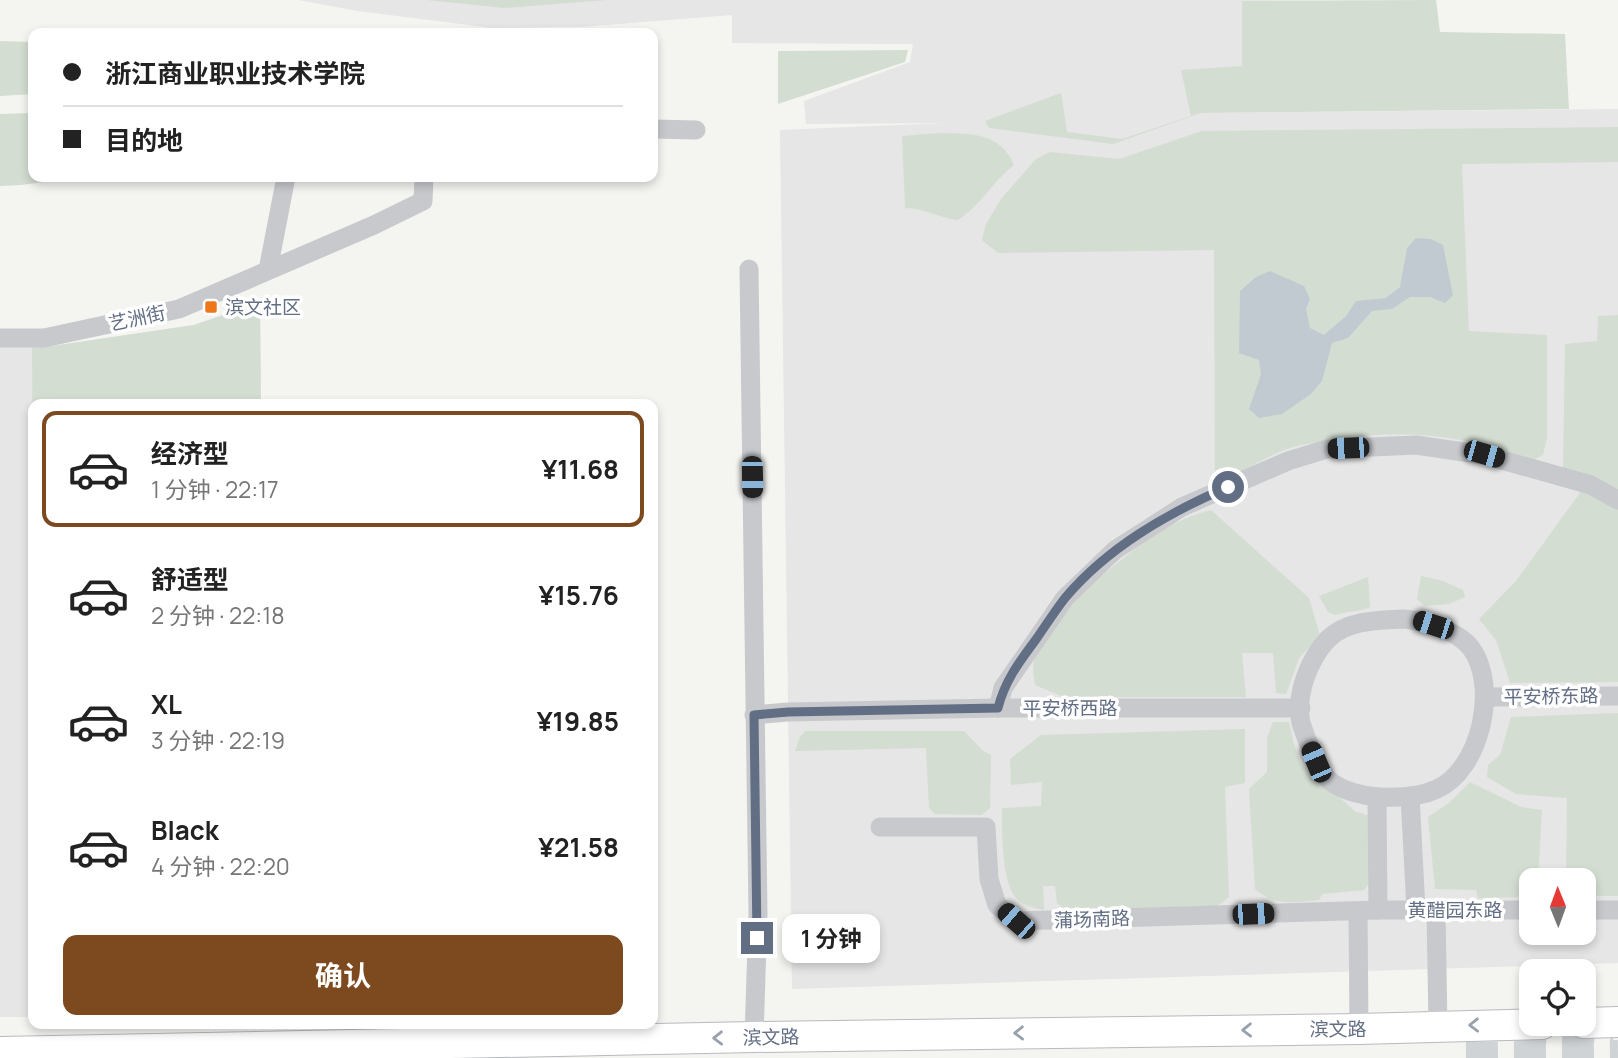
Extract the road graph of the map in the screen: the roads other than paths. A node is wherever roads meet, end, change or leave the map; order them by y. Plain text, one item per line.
1 (658, 129) edge
2 (696, 130) dead end
3 (285, 182) edge
4 (424, 182) edge
5 (749, 269) dead end
6 (268, 270) junction
7 (0, 338) edge
8 (1618, 500) edge
9 (1618, 696) edge
10 (1485, 697) junction
11 (998, 708) junction
12 (1301, 708) junction
13 (754, 715) junction
14 (1410, 796) junction
15 (1377, 797) junction
16 (880, 827) dead end
17 (1378, 910) junction
18 (1426, 910) junction
19 (1519, 910) edge
20 (1596, 910) edge
21 (1618, 910) edge
22 (1358, 911) junction
23 (1618, 1022) edge
24 (1596, 1023) edge
25 (1519, 1024) tunnel mouth
26 (1438, 1026) junction
27 (1359, 1029) junction
28 (754, 1037) junction
29 (0, 1052) edge

1 - 2 street
3 - 6 street
4 - 6 street, 艺洲街
5 - 13 street
6 - 7 street, 艺洲街
8 - 11 street
9 - 10 street, 平安桥东路
10 - 12 street
10 - 14 street
11 - 12 street, 平安桥西路
11 - 13 street, 平安桥西路
12 - 15 street
13 - 28 street
14 - 15 street
14 - 18 street
15 - 17 street
16 - 22 street, 蒲场南路
17 - 18 street, 黄醋园东路
17 - 22 street, 蒲场南路
18 - 19 street, 黄醋园东路
18 - 26 street
20 - 21 street
22 - 27 street
23 - 24 main road
25 -> 26 main road, 滨文路
26 - 27 main road, 滨文路
27 -> 28 main road, 滨文路
28 -> 29 main road, 滨文路

